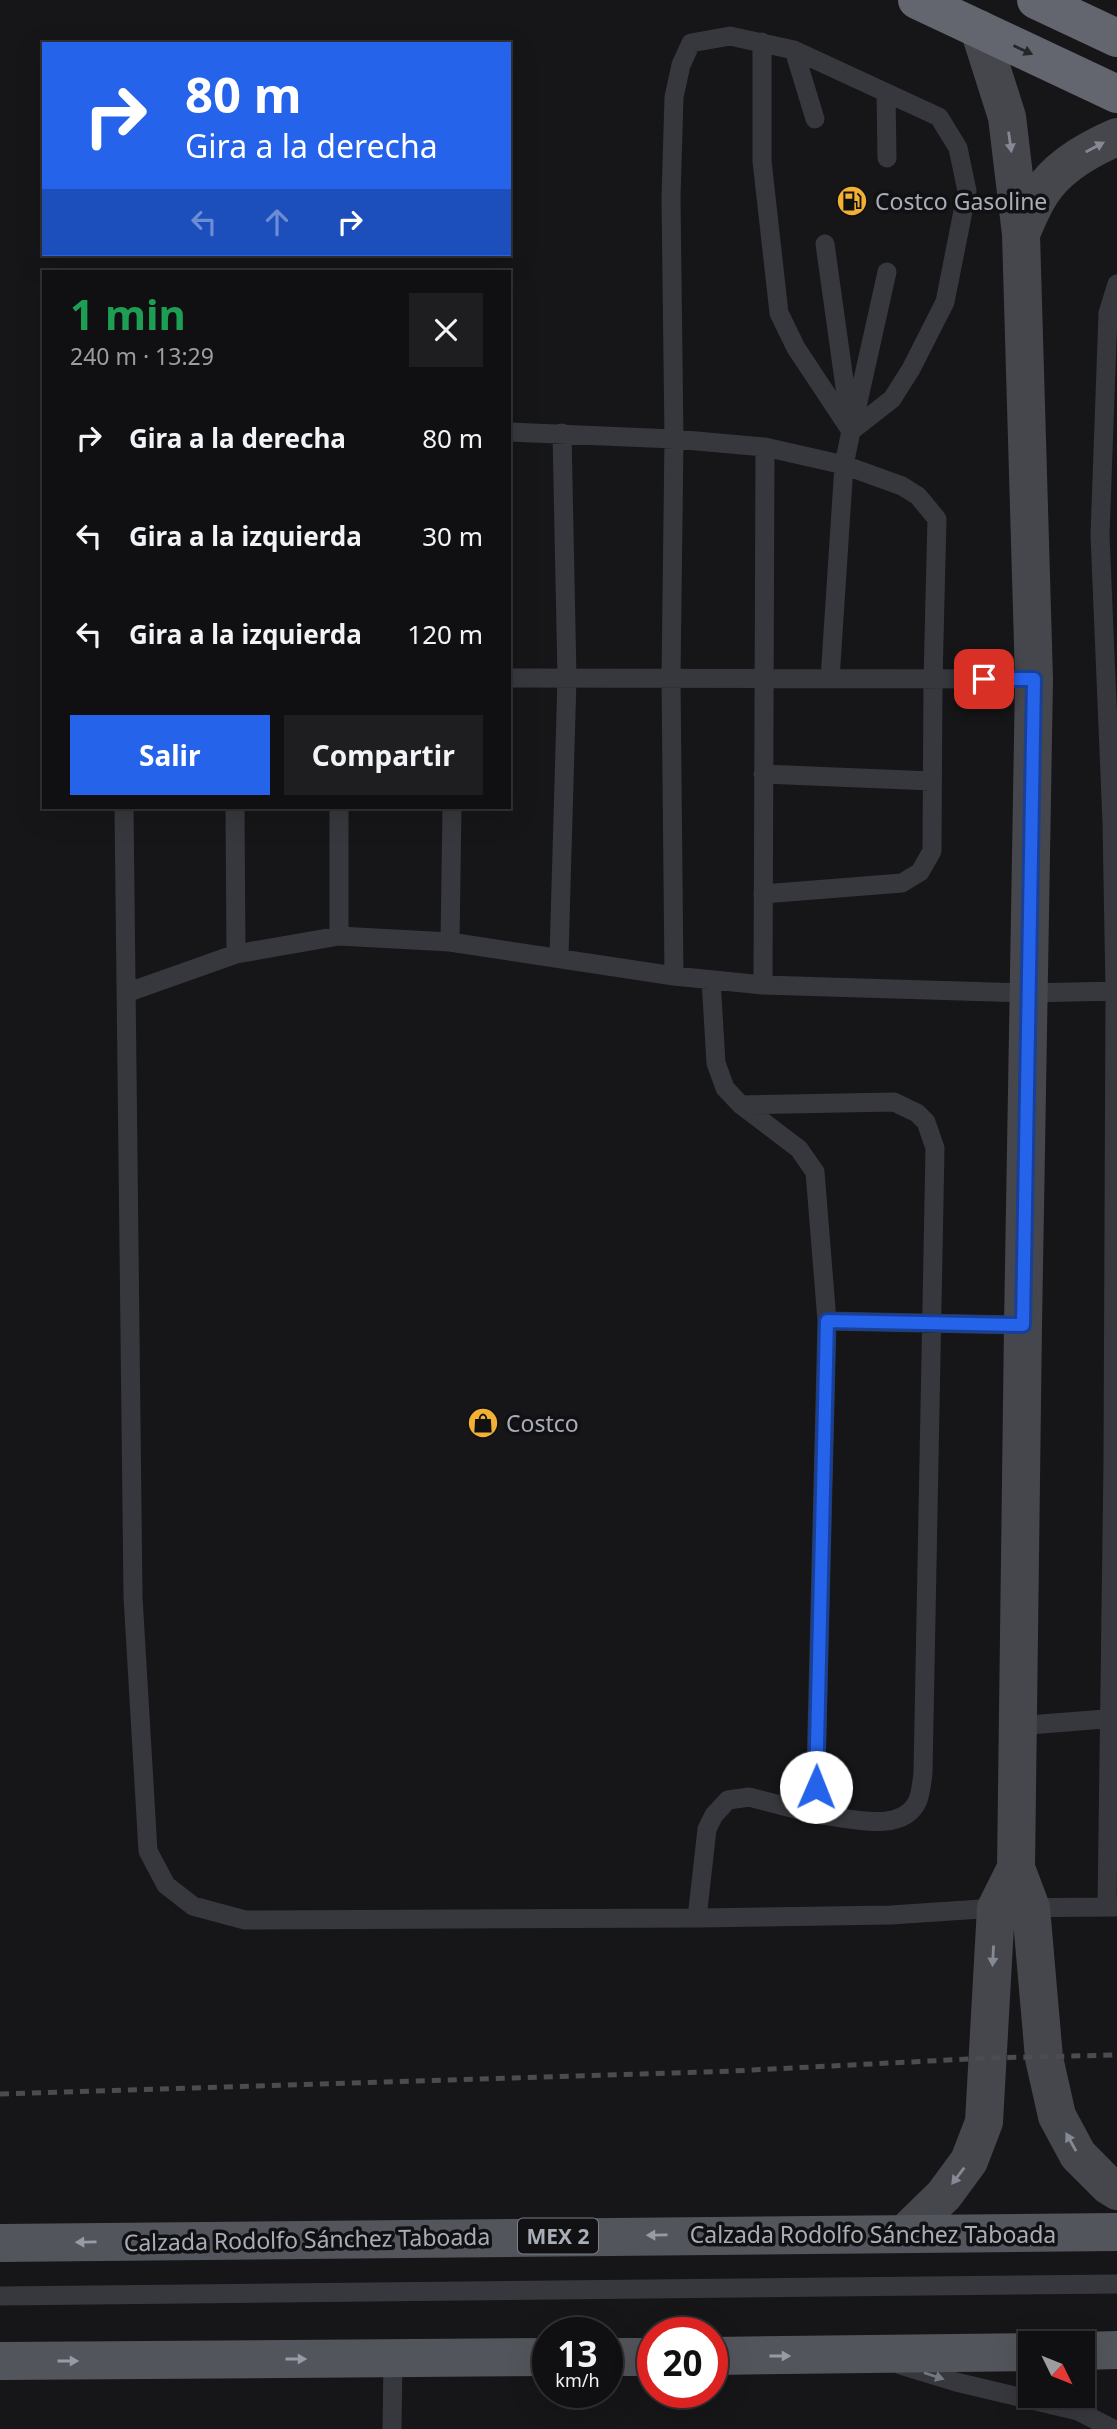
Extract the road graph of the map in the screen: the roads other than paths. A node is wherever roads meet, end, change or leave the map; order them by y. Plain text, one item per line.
1 (917, 0) edge
2 (1036, 0) edge
3 (979, 29) junction
4 (1117, 38) edge
5 (762, 42) junction
6 (794, 50) junction
7 (886, 94) junction
8 (1117, 94) edge
9 (815, 119) dead end
10 (1117, 137) edge
11 (887, 158) dead end
12 (1021, 234) junction
13 (825, 244) dead end
14 (887, 272) dead end
15 (1117, 284) edge
16 (851, 431) junction
17 (511, 432) edge
18 (562, 433) junction
19 (674, 439) junction
20 (765, 447) junction
21 (844, 465) junction
22 (511, 678) edge
23 (567, 678) junction
24 (671, 678) junction
25 (762, 678) junction
26 (830, 679) junction
27 (933, 679) junction
28 (1034, 679) junction
29 (763, 774) junction
30 (932, 781) junction
31 (124, 809) edge
32 (234, 809) edge
33 (339, 809) edge
34 (452, 809) edge
35 (763, 894) junction
36 (339, 936) junction
37 (450, 942) junction
38 (236, 954) junction
39 (559, 957) junction
40 (674, 976) junction
41 (711, 979) junction
42 (763, 985) junction
43 (1116, 990) edge
44 (126, 993) junction
45 (1028, 993) junction
46 (741, 1105) junction
47 (827, 1321) junction
48 (930, 1322) junction
49 (1023, 1325) junction
50 (1113, 1718) edge
51 (1017, 1726) junction
52 (815, 1814) junction
53 (1112, 1907) edge
54 (1014, 1908) junction
55 (697, 1918) junction
56 (1117, 2191) edge
57 (1117, 2232) edge
58 (905, 2233) junction
59 (0, 2243) edge
60 (1117, 2284) edge
61 (0, 2296) edge
62 (1117, 2350) edge
63 (1096, 2351) edge
64 (1018, 2352) edge
65 (869, 2355) junction
66 (728, 2356) edge
67 (532, 2357) edge
68 (393, 2358) junction
69 (0, 2361) edge
70 (392, 2429) edge
71 (1113, 2429) edge

1 - 3 highway
2 - 4 highway
3 -> 8 highway
3 -> 12 street
5 - 6 lane
5 - 16 lane
5 - 19 lane
6 - 7 lane
6 - 9 lane
7 - 11 lane
7 - 16 lane
12 -> 10 street
12 - 28 street
13 - 16 lane
14 - 16 lane
15 - 43 lane
16 - 21 lane
17 - 18 lane
18 - 19 lane
18 - 23 lane
19 - 20 lane
19 - 24 lane
20 - 21 lane
20 - 25 lane
21 - 26 lane
21 - 27 lane
22 - 23 lane
23 - 24 lane
23 - 39 lane
24 - 25 lane
24 - 40 lane
25 - 26 lane
25 - 29 lane
26 - 27 lane
27 - 28 lane
27 - 30 lane
28 - 45 street
29 - 30 lane
29 - 35 lane
30 - 35 lane
31 - 44 lane
32 - 38 lane
33 - 36 lane
34 - 37 lane
35 - 42 lane
36 - 37 lane
36 - 38 lane
37 - 39 lane
38 - 44 lane
39 - 40 lane
40 - 41 lane
41 - 42 lane
41 - 46 lane
42 - 45 lane
43 - 45 lane
43 - 50 lane
44 - 55 lane
45 - 49 street
46 - 47 lane
46 - 48 lane
47 - 48 lane
47 - 52 lane
48 - 49 lane
48 - 52 lane
49 - 51 street
50 - 51 lane
50 - 53 lane
51 - 54 street
52 - 55 lane
53 - 54 lane
54 - 55 lane
56 -> 54 street
54 -> 58 street
57 - 58 main road, Calzada Rodolfo Sánchez Taboada / MEX 2
58 -> 59 main road, Calzada Rodolfo Sánchez Taboada / MEX 2
60 - 61 lane
62 - 63 main road
64 - 65 main road
66 -> 65 main road
65 -> 71 lane
67 - 68 main road
69 -> 68 main road
68 - 70 lane

